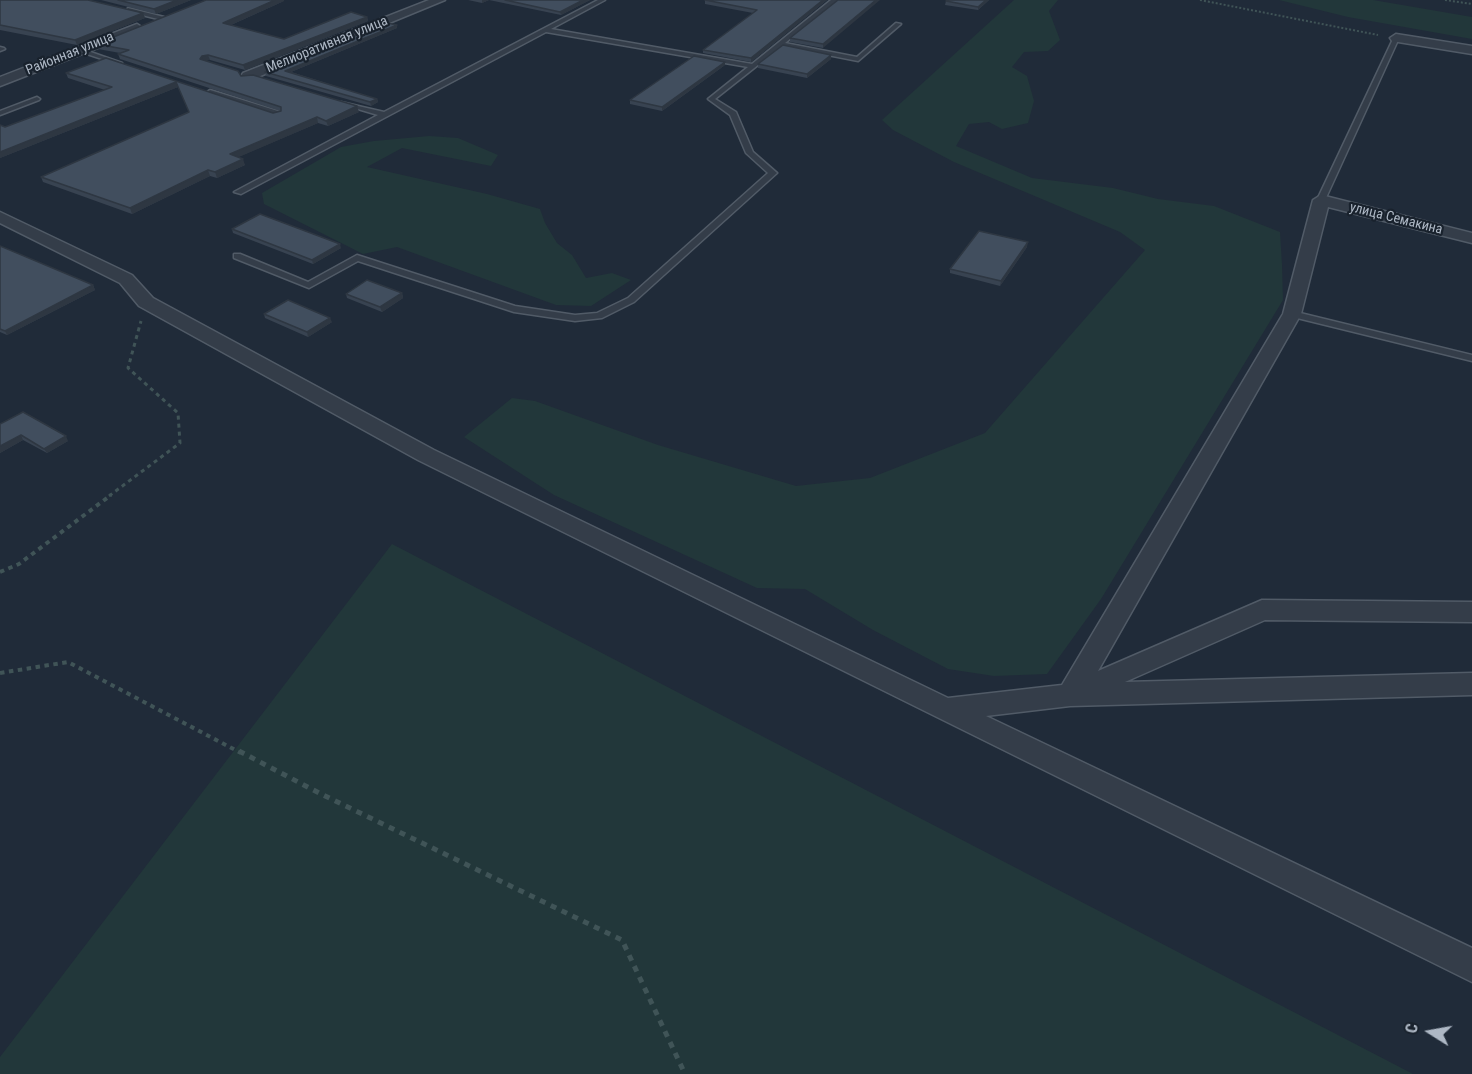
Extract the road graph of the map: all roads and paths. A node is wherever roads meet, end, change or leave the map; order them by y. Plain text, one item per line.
1 (439, 0) edge
2 (603, 0) edge
3 (835, 0) edge
4 (1200, 0) edge
5 (1445, 0) edge
6 (1472, 4) edge
7 (117, 8) edge
8 (166, 16) joint
9 (898, 24) dead end
10 (546, 30) junction
11 (1396, 39) junction
12 (781, 44) junction
13 (80, 50) junction
14 (1472, 50) edge
15 (124, 64) edge
16 (753, 66) junction
17 (248, 76) edge
18 (0, 82) edge
19 (201, 89) edge
20 (37, 99) dead end
21 (339, 102) edge
22 (0, 113) edge
23 (278, 114) edge
24 (385, 115) junction
25 (238, 192) dead end
26 (1320, 200) junction
27 (0, 217) edge
28 (1472, 238) edge
29 (237, 256) dead end
30 (146, 302) junction
31 (1292, 314) junction
32 (1472, 357) edge
33 (0, 572) edge
34 (1472, 612) edge
35 (0, 673) edge
36 (1472, 684) edge
37 (1070, 695) junction
38 (946, 710) junction
39 (1472, 964) edge
40 (685, 1074) edge

1 - 17 street, Мелиоративная улица
2 - 10 lane
3 - 12 lane
4 - 11 path
5 - 6 path
7 - 8 lane
8 - 13 street, Районная улица
9 - 12 lane
10 - 16 lane
10 - 24 lane
11 - 14 street
11 - 26 lane
12 - 16 lane
13 - 15 lane
13 - 18 street, Районная улица
16 - 29 lane
19 - 23 lane
20 - 22 lane
21 - 24 lane
24 - 25 lane
26 - 28 street, улица Семакина
26 - 31 street
27 - 30 street
30 - 33 path
30 - 38 street
31 - 32 lane
31 - 37 street
34 - 37 street
35 - 40 path
36 - 37 street
37 - 38 street
38 - 39 street

